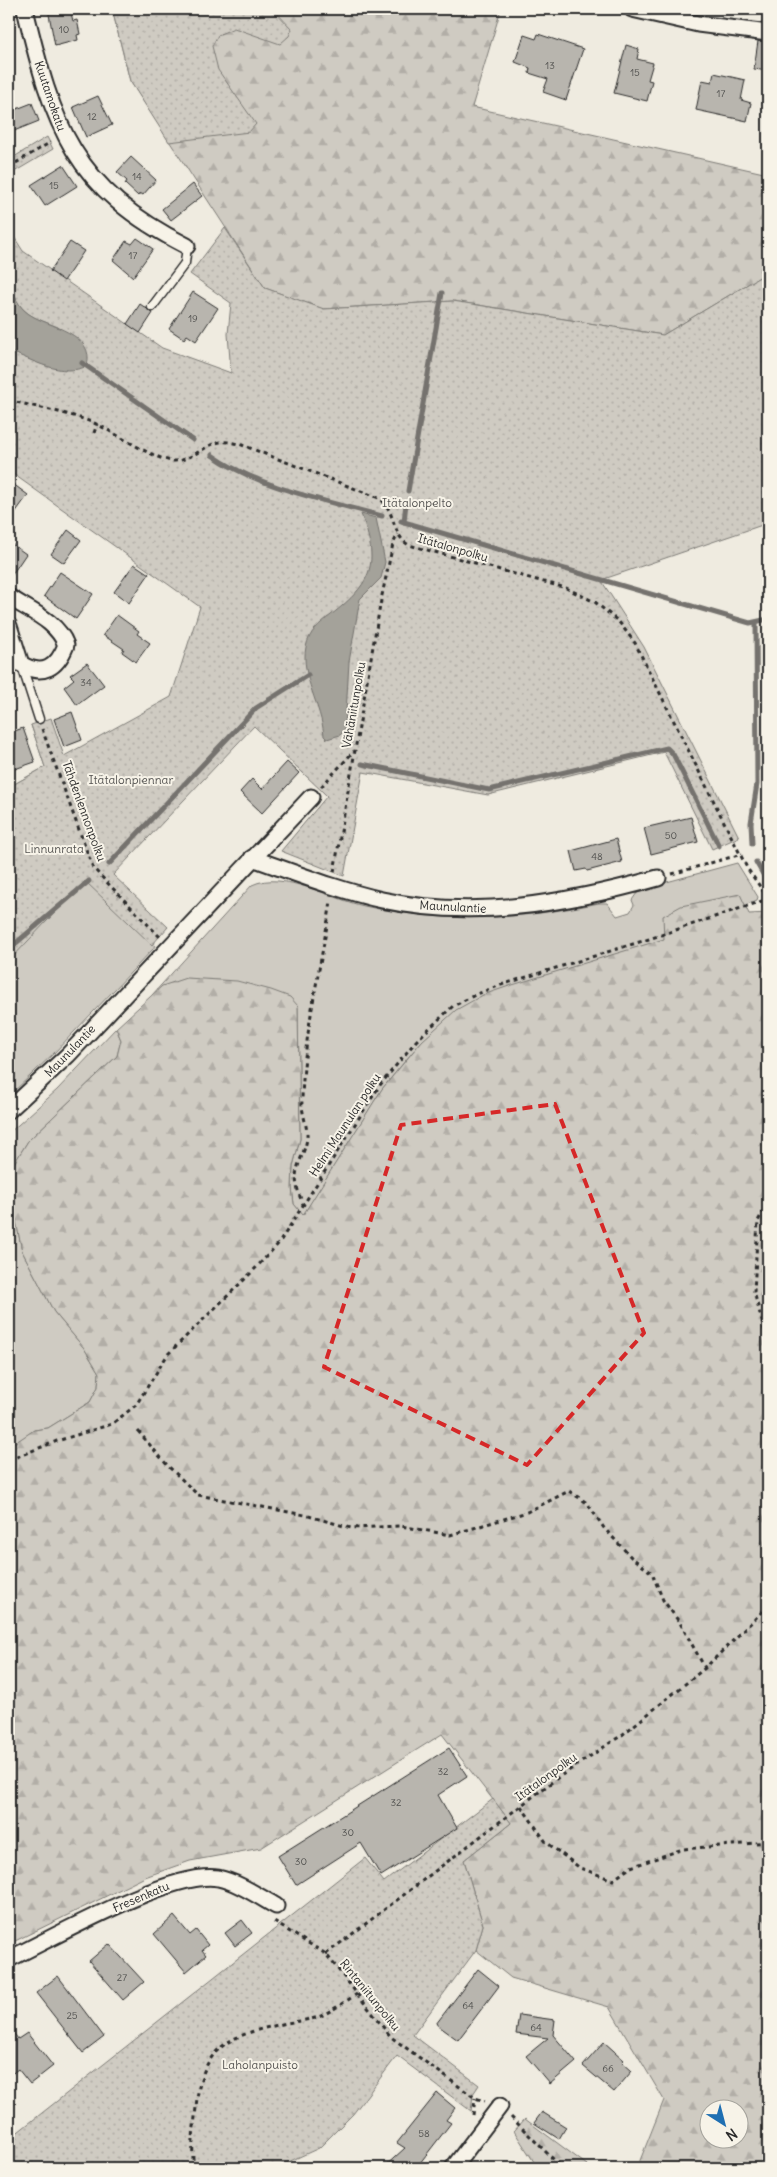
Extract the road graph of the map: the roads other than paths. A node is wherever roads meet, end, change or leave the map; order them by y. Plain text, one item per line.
1 (25, 9) edge
2 (632, 9) edge
3 (768, 33) edge
4 (187, 246) joint
5 (152, 307) dead end
6 (9, 597) edge
7 (9, 626) edge
8 (21, 664) junction
9 (39, 719) road end
10 (311, 797) road end
11 (252, 858) junction
12 (658, 878) road end
13 (9, 1110) edge
14 (276, 1906) dead end
15 (9, 1959) edge
16 (500, 2106) dead end
17 (453, 2168) edge

1 - 4 street, Kuutamokatu
2 - 3 street
4 - 5 lane
6 - 8 street
7 - 8 street
8 - 9 lane
10 - 11 street, Maunulantie
11 - 12 street, Maunulantie
11 - 13 street, Maunulantie
14 - 15 street, Fresenkatu
16 - 17 street

